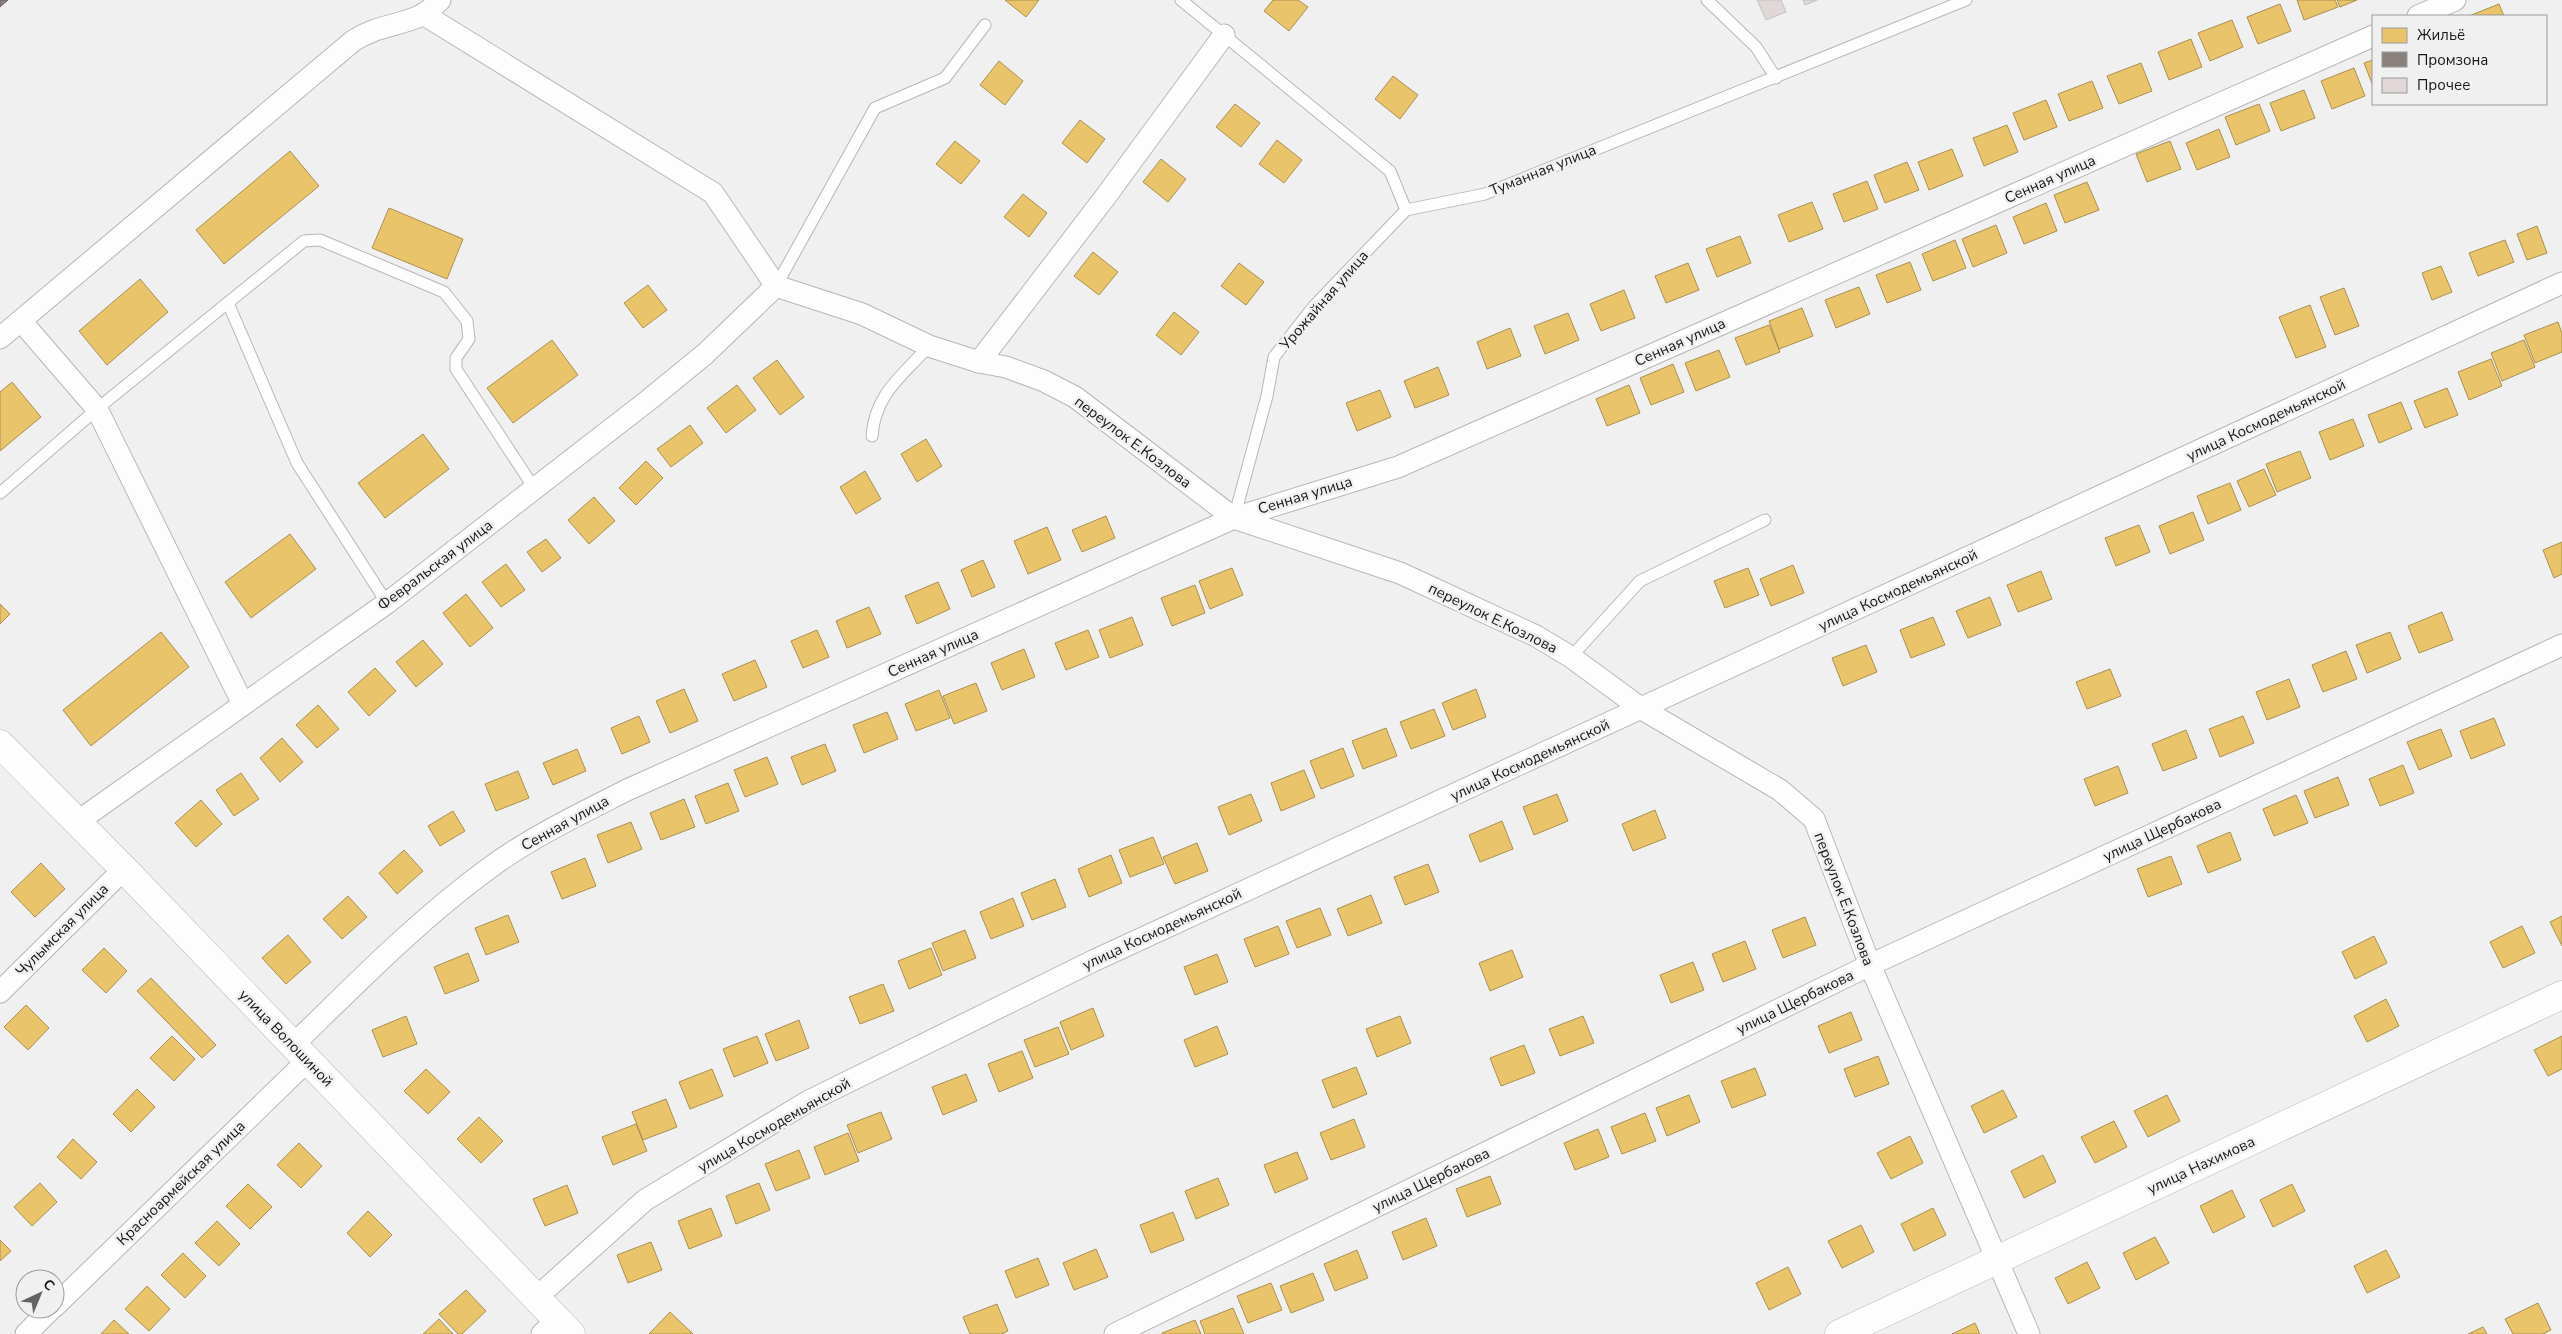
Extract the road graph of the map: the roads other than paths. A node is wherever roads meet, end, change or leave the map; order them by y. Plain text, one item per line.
1 (440, 0) edge
2 (1181, 0) edge
3 (1707, 0) edge
4 (1966, 0) edge
5 (2455, 0) edge
6 (423, 14) junction
7 (2420, 15) edge
8 (986, 25) dead end
9 (1224, 34) junction
10 (2372, 36) edge
11 (1776, 78) junction
12 (1406, 210) junction
13 (2562, 283) edge
14 (776, 286) junction
15 (228, 303) junction
16 (21, 320) junction
17 (0, 338) edge
18 (929, 346) junction
19 (979, 362) junction
20 (97, 409) junction
21 (872, 436) dead end
22 (534, 488) junction
23 (0, 493) edge
24 (1234, 518) junction
25 (1765, 520) dead end
26 (387, 603) junction
27 (2562, 644) edge
28 (1571, 657) junction
29 (243, 704) junction
30 (1642, 709) junction
31 (0, 744) edge
32 (77, 822) junction
33 (124, 869) junction
34 (1870, 965) junction
35 (0, 992) edge
36 (2562, 995) edge
37 (300, 1053) junction
38 (1997, 1261) junction
39 (65, 1296) edge
40 (536, 1298) junction
41 (42, 1319) edge
42 (556, 1329) edge
43 (26, 1334) edge
44 (1116, 1334) edge
45 (1839, 1334) edge
46 (2029, 1334) edge

1 - 6 street
2 - 9 lane
3 - 11 lane
4 - 11 lane, Туманная улица
5 - 7 street
6 - 14 street
6 - 16 street
8 - 14 lane
9 - 12 lane
9 - 19 street
10 - 24 street, Сенная улица
11 - 12 lane, Туманная улица
12 - 24 lane, Урожайная улица
13 - 30 street, улица Космодемьянской
14 - 18 street, переулок Е.Козлова
14 - 22 street, Февральская улица
15 - 20 lane
15 - 22 lane
15 - 26 lane
16 - 17 street
16 - 20 street
18 - 19 street, переулок Е.Козлова
18 - 21 lane
19 - 24 street, переулок Е.Козлова
20 - 23 lane
20 - 29 street
22 - 26 street, Февральская улица
24 - 28 street, переулок Е.Козлова
24 - 37 street, Сенная улица
25 - 28 lane
26 - 29 street, Февральская улица
27 - 34 street, улица Щербакова
28 - 30 street, переулок Е.Козлова
29 - 32 street, Февральская улица
30 - 34 street, переулок Е.Козлова
30 - 40 street, улица Космодемьянской
31 - 32 main road, улица Волошиной
32 - 33 main road, улица Волошиной
33 - 35 street, Чулымская улица
33 - 37 main road, улица Волошиной
34 - 38 street, переулок Е.Козлова
34 - 44 street, улица Щербакова
36 - 38 main road, улица Нахимова
37 - 39 street, Красноармейская улица
37 - 40 main road, улица Волошиной
38 - 45 main road, улица Нахимова
38 - 46 street, переулок Е.Козлова
40 - 42 main road, улица Волошиной
41 - 43 street

